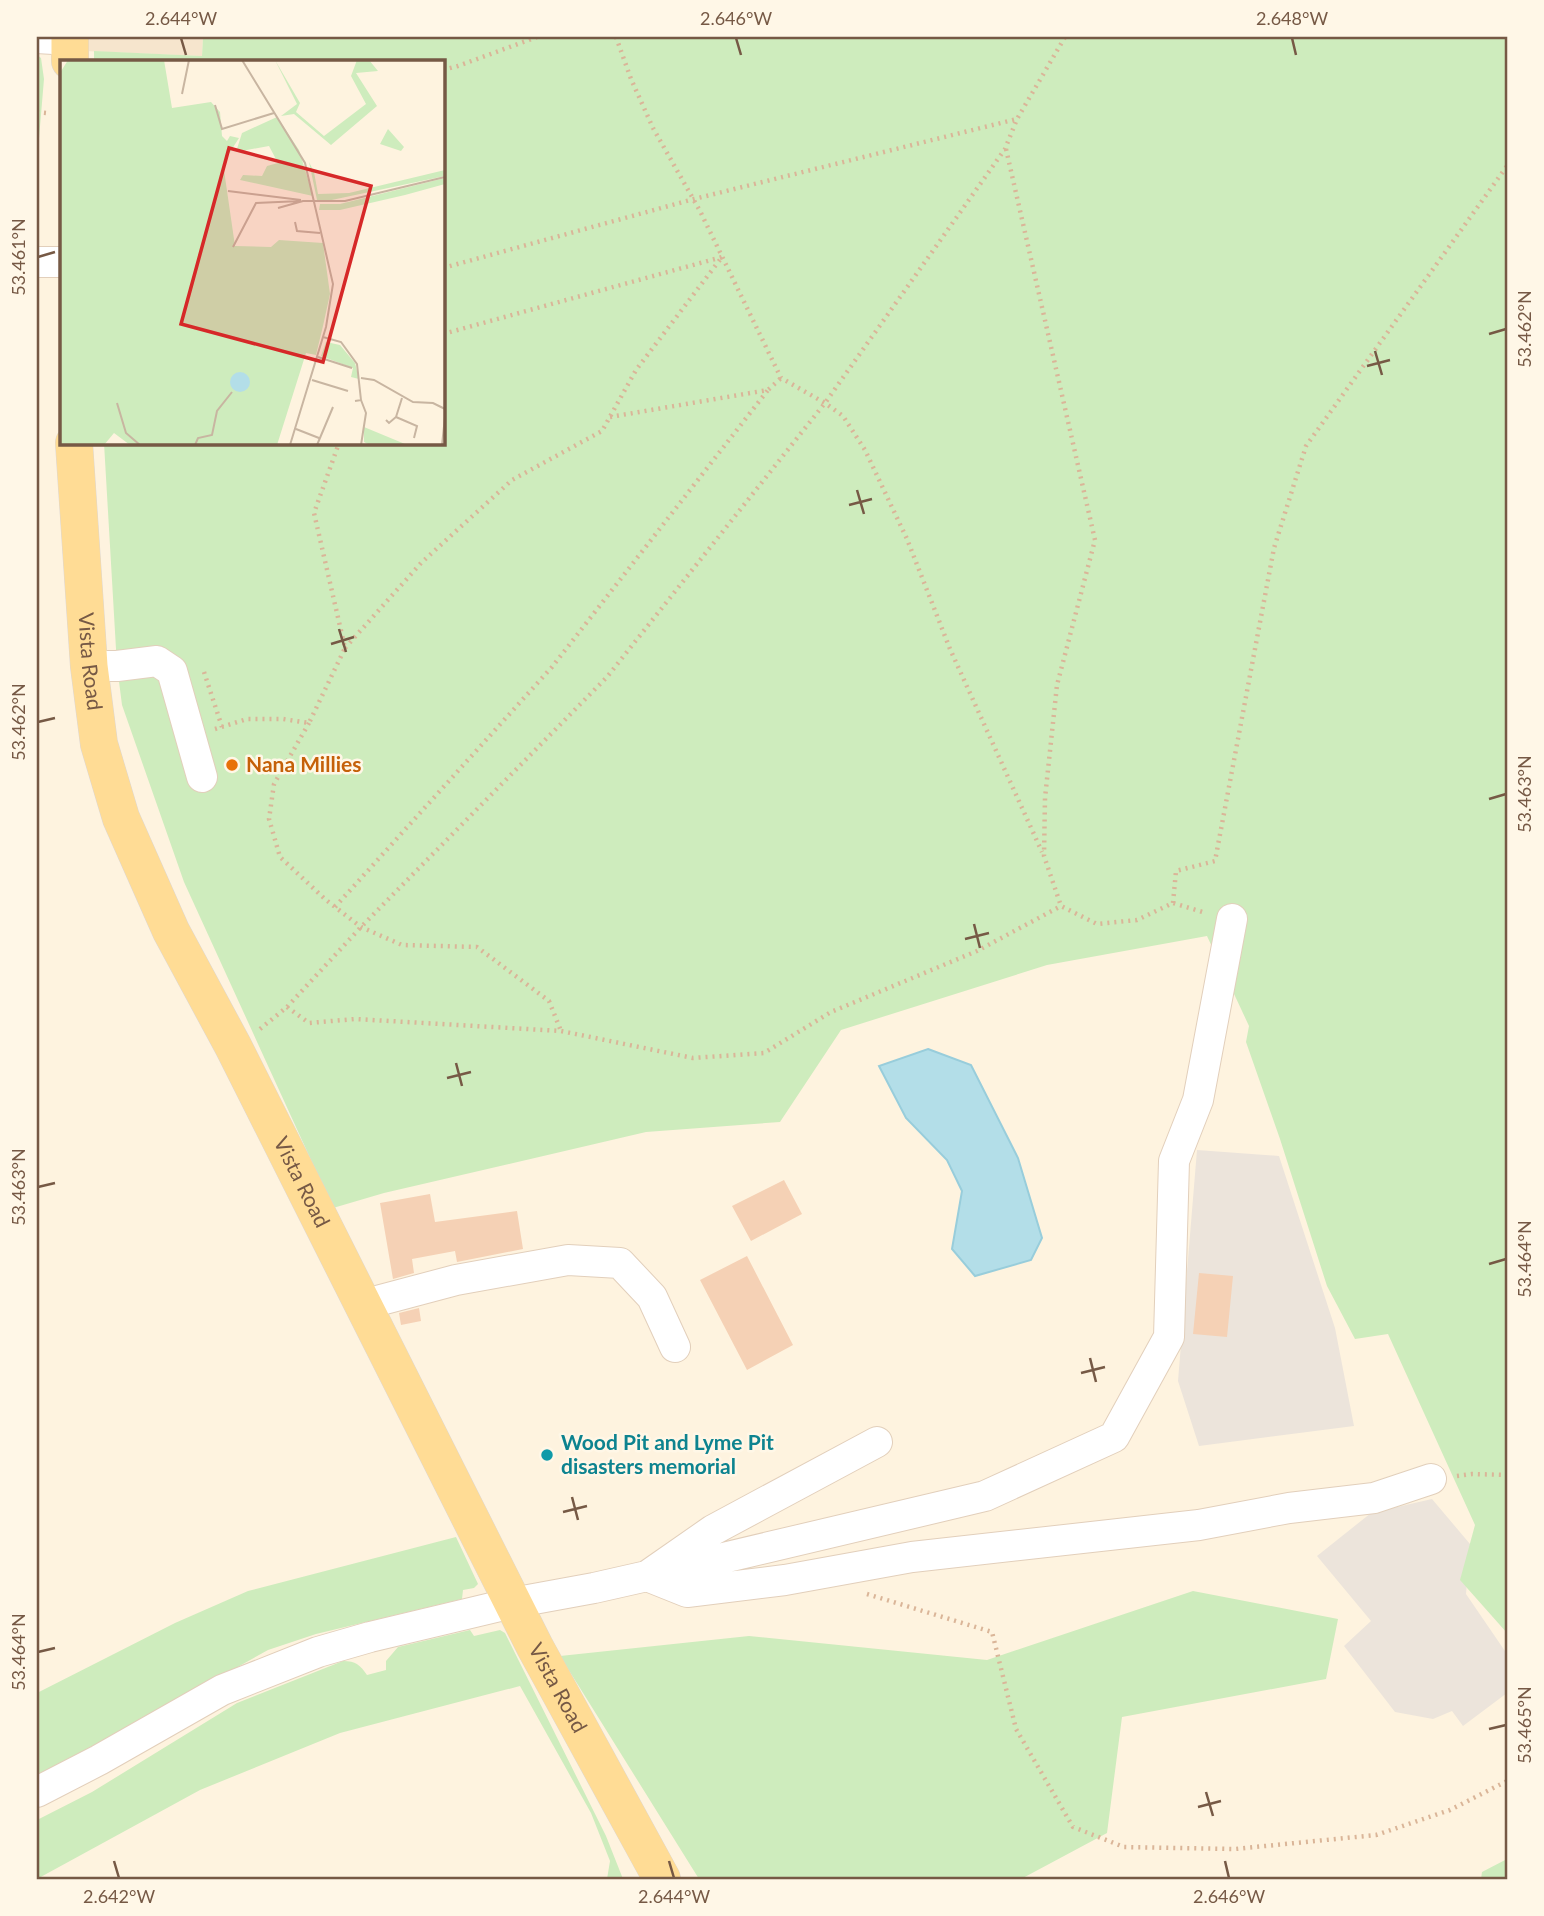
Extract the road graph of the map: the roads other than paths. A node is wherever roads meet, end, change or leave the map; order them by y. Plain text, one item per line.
1 (37, 262) edge
2 (60, 262) edge
3 (74, 444) edge
4 (89, 666) junction
5 (202, 777) dead end
6 (1232, 919) road end
7 (362, 1305) junction
8 (674, 1347) dead end
9 (877, 1442) dead end
10 (1431, 1479) road end
11 (647, 1576) junction
12 (512, 1603) junction
13 (37, 1792) edge
14 (662, 1879) edge

1 - 2 street
3 - 4 main road, Vista Road
4 - 5 street
4 - 7 main road, Vista Road
6 - 11 street
7 - 8 street
7 - 12 main road, Vista Road
9 - 11 street
10 - 11 street
11 - 12 street
12 - 13 street
12 - 14 main road, Vista Road

